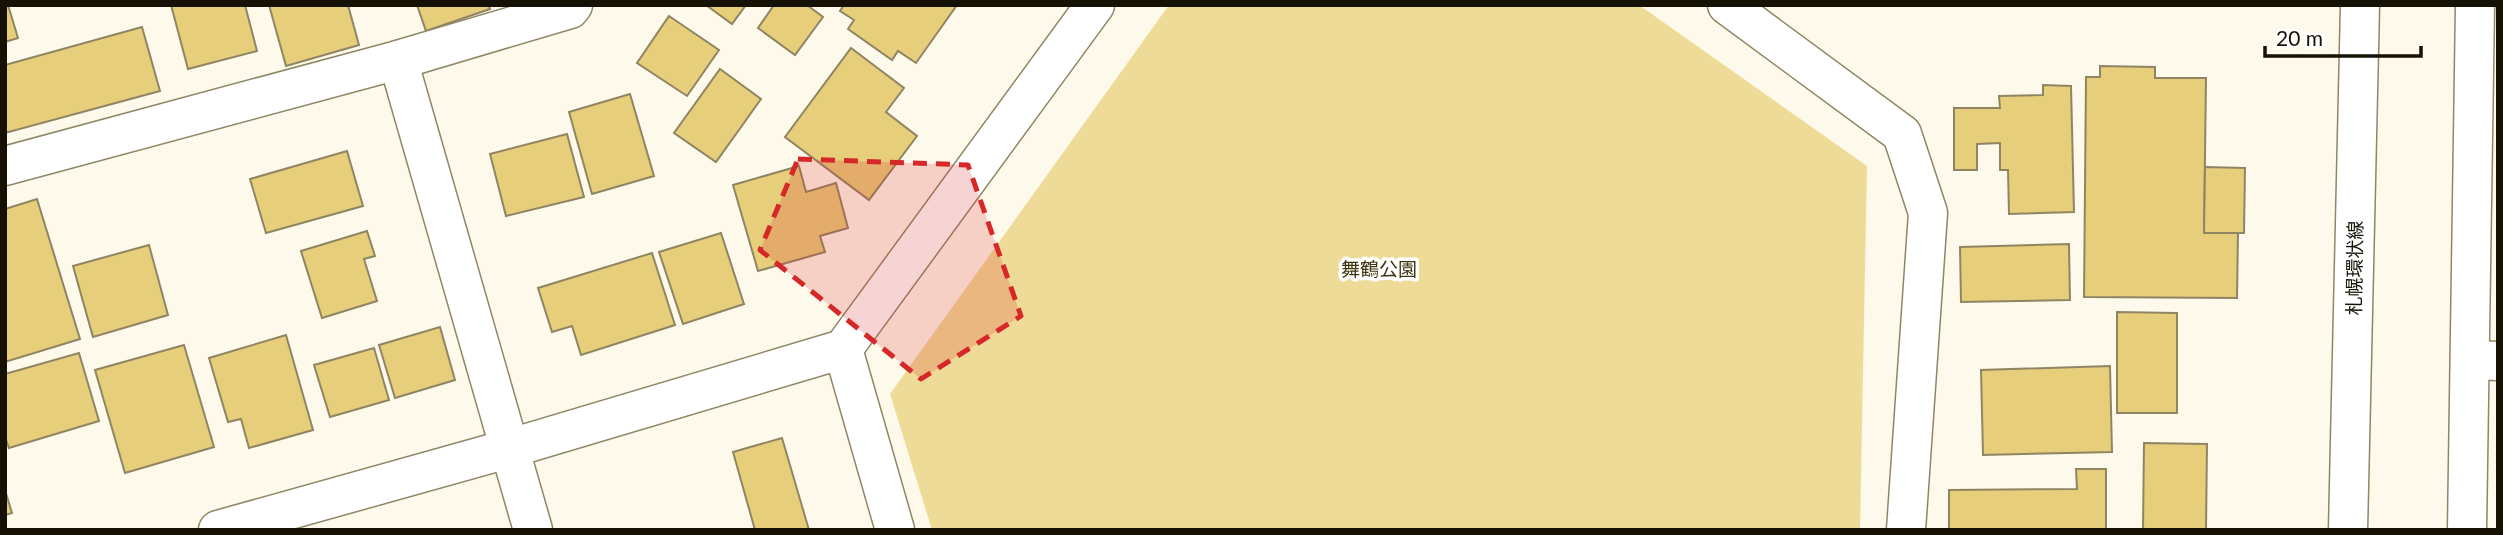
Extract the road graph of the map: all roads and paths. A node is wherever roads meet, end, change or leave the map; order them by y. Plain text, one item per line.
1 (573, 5) edge
2 (1096, 5) edge
3 (1727, 5) edge
4 (2360, 5) edge
5 (2474, 5) edge
6 (398, 60) junction
7 (5, 166) edge
8 (843, 349) junction
9 (2484, 360) edge
10 (511, 448) junction
11 (218, 530) edge
12 (533, 530) edge
13 (895, 530) edge
14 (1906, 530) edge
15 (2348, 530) edge
16 (2467, 530) edge

1 - 6 street
2 - 8 street
3 - 14 street
4 - 15 street, 札幌環状線
5 - 9 street
6 - 7 street
6 - 10 street
8 - 10 street
8 - 13 street
9 - 16 street
10 - 11 street
10 - 12 street

